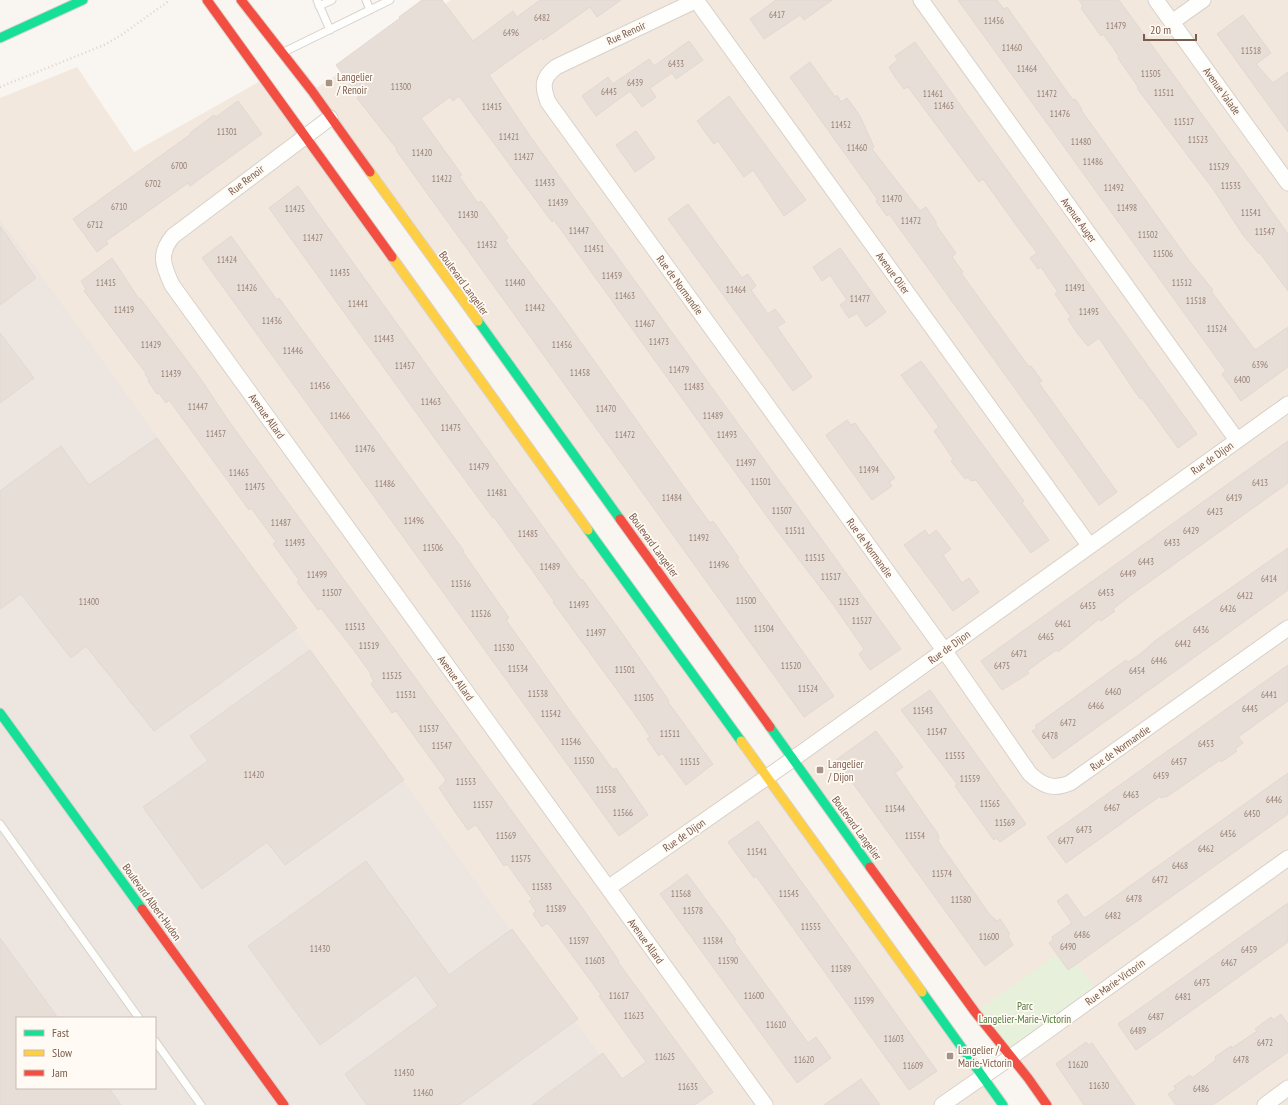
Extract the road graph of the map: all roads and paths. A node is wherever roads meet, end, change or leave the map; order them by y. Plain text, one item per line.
1 (83, 0) edge
2 (170, 0) edge
3 (206, 0) edge
4 (241, 0) edge
5 (332, 0) edge
6 (366, 0) edge
7 (390, 0) edge
8 (696, 0) edge
9 (921, 0) edge
10 (1156, 0) edge
11 (1202, 0) edge
12 (318, 3) edge
13 (370, 10) junction
14 (1172, 22) junction
15 (330, 30) junction
16 (0, 38) edge
17 (282, 52) junction
18 (556, 67) joint
19 (0, 87) edge
20 (330, 118) junction
21 (305, 136) junction
22 (1286, 175) edge
23 (165, 246) joint
24 (1288, 404) edge
25 (1237, 440) junction
26 (1089, 545) junction
27 (1288, 628) edge
28 (944, 650) junction
29 (0, 713) edge
30 (793, 759) junction
31 (766, 778) junction
32 (0, 824) edge
33 (1288, 858) edge
34 (608, 888) junction
35 (138, 1017) edge
36 (156, 1041) edge
37 (1011, 1058) junction
38 (983, 1077) junction
39 (1288, 1088) edge
40 (201, 1105) edge
41 (284, 1105) edge
42 (765, 1105) edge
43 (942, 1105) edge
44 (1003, 1105) edge
45 (1047, 1105) edge
46 (1265, 1105) edge

1 - 16 main road
2 - 19 path
3 - 21 main road
4 - 17 main road, Boulevard Langelier
5 - 12 lane
6 - 13 lane
7 - 13 lane
8 - 18 street, Rue Renoir
8 - 26 street, Avenue Olier
9 - 25 street, Avenue Auger
10 - 14 street, Avenue Valade
11 - 14 street
12 - 15 lane
13 - 15 lane
14 - 22 street, Avenue Valade
15 - 17 lane
17 - 20 main road, Boulevard Langelier
18 - 28 street, Rue de Normandie
20 - 21 street, Rue Renoir
20 - 30 main road, Boulevard Langelier
21 - 23 street, Rue Renoir
21 - 31 main road
23 - 34 street, Avenue Allard
24 - 25 street, Rue de Dijon
25 - 26 street, Rue de Dijon
26 - 28 street, Rue de Dijon
27 - 28 street, Rue de Normandie
28 - 30 street, Rue de Dijon
29 - 41 main road, Boulevard Albert-Hudon
30 - 31 street, Rue de Dijon
30 - 37 main road, Boulevard Langelier
31 - 34 street, Rue de Dijon
31 - 38 main road
32 - 35 lane
33 - 37 street, Rue Marie-Victorin
34 - 42 street, Avenue Allard
36 - 40 lane
37 - 38 street, Rue Marie-Victorin
37 - 45 main road, Boulevard Langelier
38 - 43 street, Rue Marie-Victorin
38 - 44 main road
39 - 46 street

